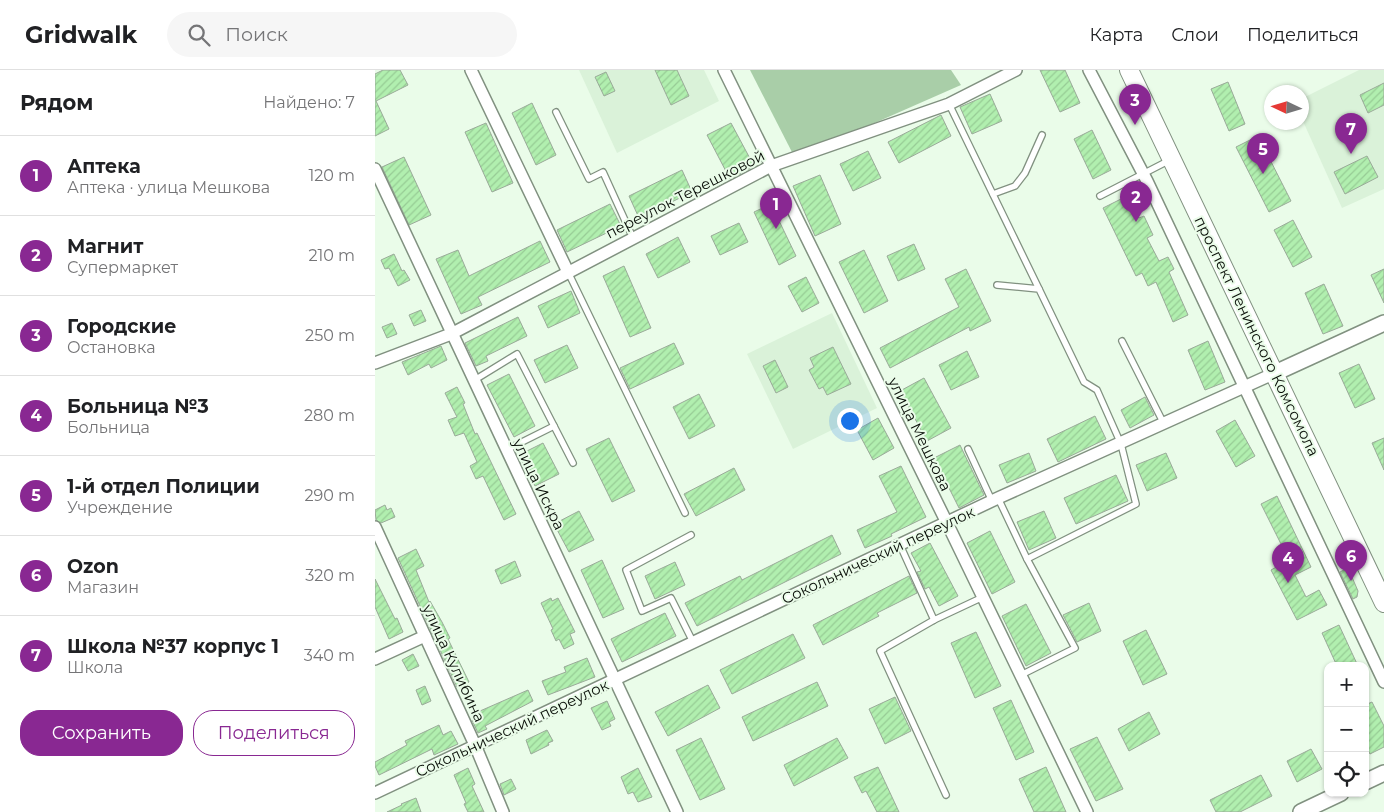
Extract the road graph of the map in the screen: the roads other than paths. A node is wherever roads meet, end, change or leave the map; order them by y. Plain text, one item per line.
1 (471, 70) edge
2 (724, 70) edge
3 (1017, 70) edge
4 (1089, 70) edge
5 (1129, 70) edge
6 (949, 104) junction
7 (557, 112) dead end
8 (1042, 135) dead end
9 (1171, 159) junction
10 (771, 166) junction
11 (375, 169) edge
12 (1143, 173) junction
13 (993, 194) junction
14 (1100, 196) dead end
15 (633, 238) junction
16 (568, 272) junction
17 (997, 285) dead end
18 (1039, 289) junction
19 (1384, 323) edge
20 (451, 334) junction
21 (1122, 341) dead end
22 (375, 363) edge
23 (1275, 373) junction
24 (473, 381) junction
25 (1245, 387) junction
26 (1164, 424) junction
27 (554, 426) junction
28 (1121, 444) junction
29 (968, 449) dead end
30 (506, 450) junction
31 (573, 463) dead end
32 (995, 500) junction
33 (685, 512) dead end
34 (947, 523) junction
35 (375, 527) edge
36 (691, 535) dead end
37 (900, 545) junction
38 (1027, 559) junction
39 (983, 597) junction
40 (1384, 603) edge
41 (934, 620) junction
42 (425, 636) junction
43 (693, 642) junction
44 (375, 658) edge
45 (1021, 675) junction
46 (616, 679) junction
47 (1384, 682) edge
48 (475, 746) junction
49 (1384, 773) edge
50 (1369, 780) edge
51 (375, 793) edge
52 (946, 795) dead end
53 (1333, 797) edge
54 (503, 812) edge
55 (677, 812) edge
56 (1087, 812) edge
57 (1301, 812) edge

1 - 16 street
2 - 10 street, улица Мешкова
3 - 6 street, переулок Терешковой
4 - 12 street
5 - 9 main road, проспект Ленинского Комсомола
6 - 10 street, переулок Терешковой
6 - 13 lane
7 - 15 lane
8 - 13 lane
9 - 12 lane
9 - 23 main road, проспект Ленинского Комсомола
10 - 15 street, переулок Терешковой
10 - 34 street, улица Мешкова
11 - 20 street, улица Искра
12 - 14 lane
12 - 25 street
13 - 18 lane
15 - 16 street, переулок Терешковой
16 - 20 street, переулок Терешковой
16 - 33 lane
17 - 18 lane
18 - 28 lane
19 - 23 street, Сокольнический переулок
20 - 22 street, переулок Терешковой
20 - 24 street, улица Искра
21 - 26 lane
23 - 25 street, Сокольнический переулок
23 - 40 main road, проспект Ленинского Комсомола
24 - 27 lane
24 - 30 street, улица Искра
25 - 26 street, Сокольнический переулок
25 - 47 street
26 - 28 street, Сокольнический переулок
27 - 30 lane
27 - 31 lane
28 - 32 street, Сокольнический переулок
28 - 38 lane
29 - 32 lane
30 - 46 street, улица Искра
32 - 34 street, Сокольнический переулок
32 - 38 lane
34 - 37 street, Сокольнический переулок
34 - 39 street, улица Мешкова
35 - 42 street, улица Кулибина
36 - 43 lane
37 - 41 lane
37 - 43 street, Сокольнический переулок
38 - 45 lane
39 - 41 lane
39 - 45 street, улица Мешкова
41 - 52 lane
42 - 44 street
42 - 48 street, улица Кулибина
43 - 46 street, Сокольнический переулок
45 - 56 street, улица Мешкова
46 - 48 street, Сокольнический переулок
46 - 55 street, улица Искра
48 - 51 street, Сокольнический переулок
48 - 54 street, улица Кулибина
49 - 50 street
53 - 57 street

